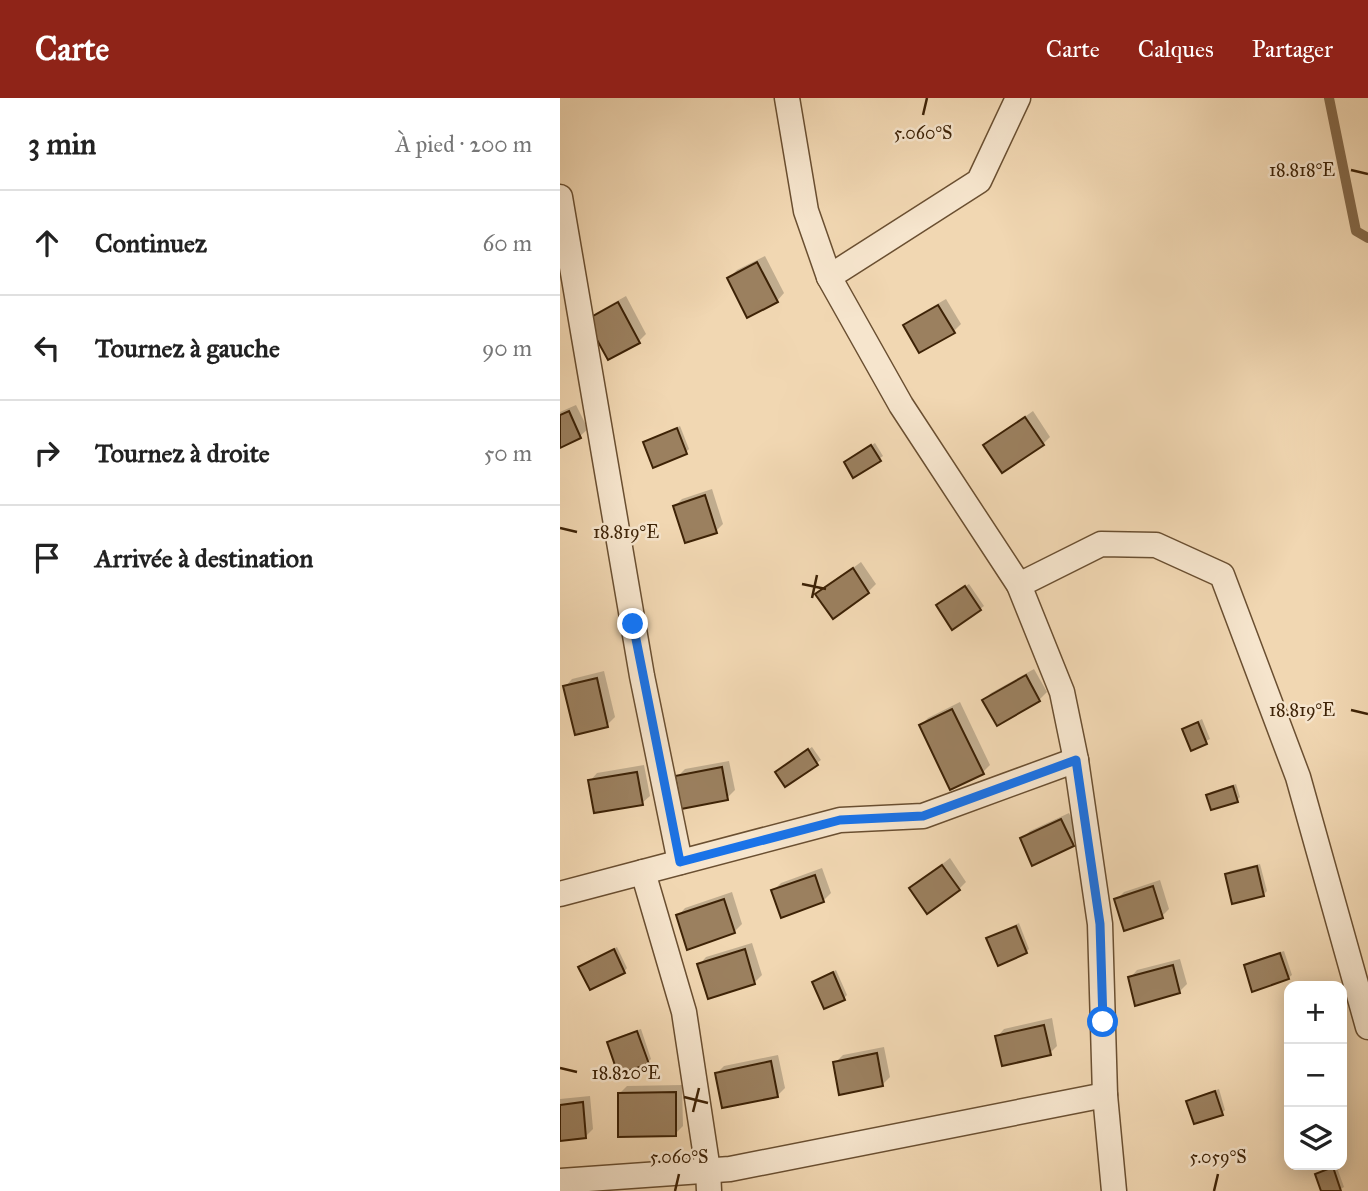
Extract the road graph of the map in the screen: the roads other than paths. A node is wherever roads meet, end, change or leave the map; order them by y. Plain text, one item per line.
1 (787, 98) edge
2 (1018, 98) edge
3 (560, 198) edge
4 (829, 277) junction
5 (1019, 584) junction
6 (1076, 760) junction
7 (680, 862) junction
8 (643, 872) junction
9 (560, 894) edge
10 (1368, 1027) edge
11 (1105, 1095) junction
12 (709, 1180) edge
13 (560, 1181) edge
14 (1114, 1191) edge

1 - 4 street
2 - 4 street
3 - 7 street
4 - 5 street
5 - 6 street
5 - 10 street
6 - 7 street
6 - 11 street
7 - 8 street
8 - 9 street
8 - 12 street
11 - 12 street
11 - 14 street
12 - 13 street

